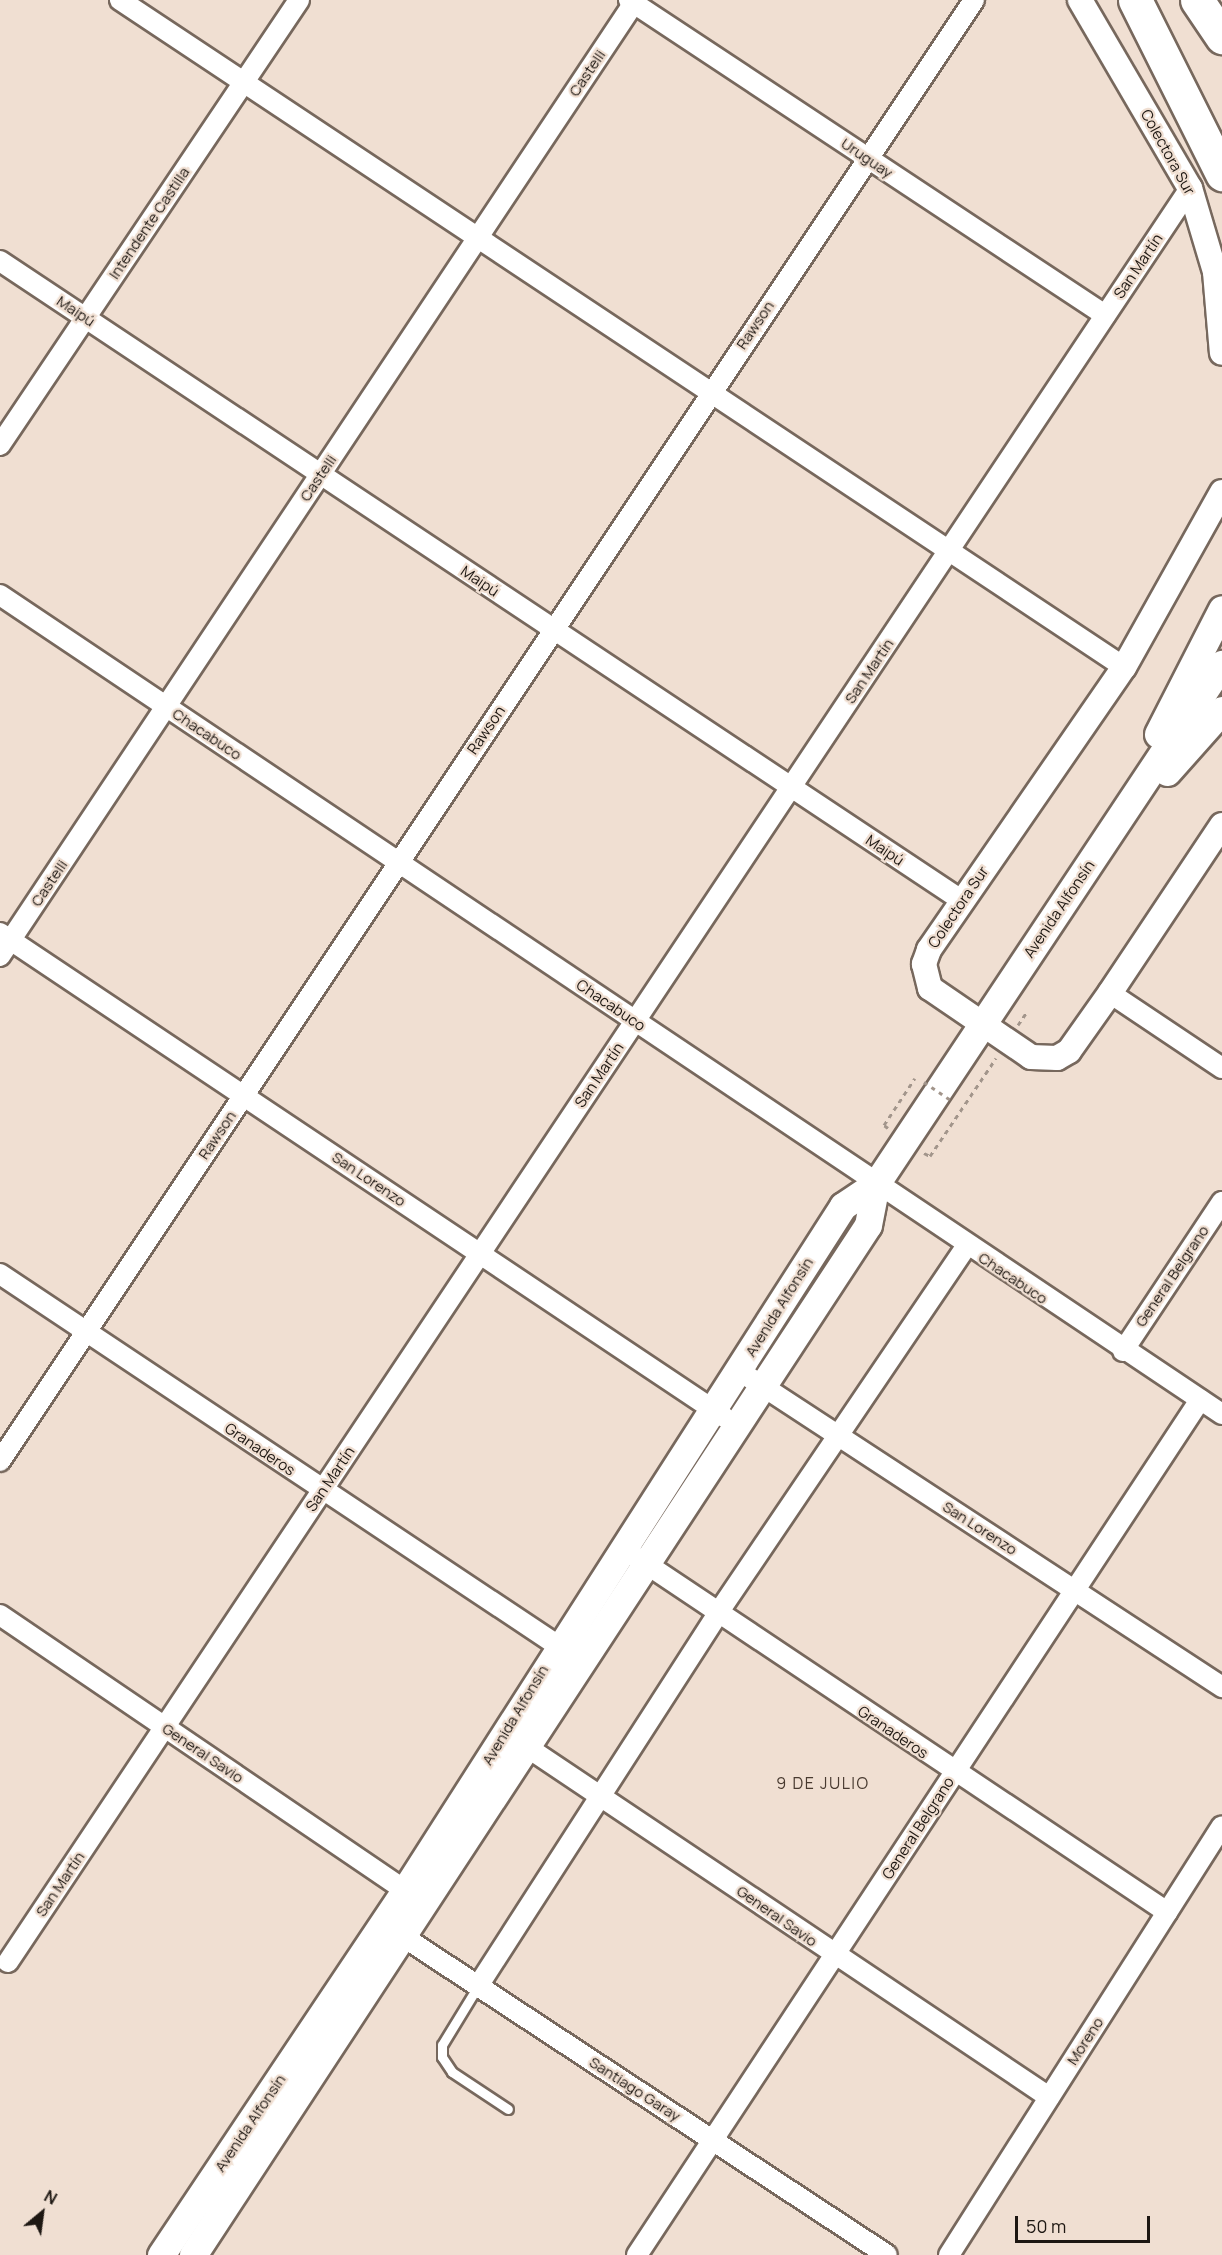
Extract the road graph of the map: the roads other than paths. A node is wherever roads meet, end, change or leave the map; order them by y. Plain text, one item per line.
1 (120, 0) edge
2 (299, 0) edge
3 (975, 0) edge
4 (1080, 0) edge
5 (1135, 0) edge
6 (1197, 0) edge
7 (633, 1) edge
8 (1222, 37) edge
9 (244, 82) junction
10 (867, 157) junction
11 (1222, 174) edge
12 (1190, 188) junction
13 (478, 238) junction
14 (0, 261) edge
15 (1105, 315) junction
16 (86, 318) junction
17 (1222, 353) edge
18 (711, 392) junction
19 (0, 445) edge
20 (321, 474) junction
21 (1222, 492) edge
22 (949, 550) junction
23 (0, 596) edge
24 (1222, 609) edge
25 (553, 629) junction
26 (1222, 664) edge
27 (1124, 666) junction
28 (166, 706) junction
29 (1222, 710) edge
30 (791, 787) junction
31 (1222, 825) edge
32 (1104, 842) junction
33 (398, 862) junction
34 (961, 900) junction
35 (4, 943) edge
36 (1110, 993) junction
37 (635, 1021) junction
38 (982, 1025) junction
39 (1222, 1068) edge
40 (243, 1095) junction
41 (876, 1184) junction
42 (1222, 1202) edge
43 (966, 1246) junction
44 (480, 1254) junction
45 (0, 1274) edge
46 (86, 1332) junction
47 (1123, 1351) junction
48 (738, 1370) junction
49 (763, 1386) junction
50 (1200, 1400) junction
51 (712, 1409) junction
52 (1222, 1414) edge
53 (737, 1426) junction
54 (840, 1437) junction
55 (0, 1461) edge
56 (322, 1490) junction
57 (622, 1547) junction
58 (646, 1564) junction
59 (1075, 1590) junction
60 (718, 1613) junction
61 (0, 1616) edge
62 (557, 1646) junction
63 (582, 1661) junction
64 (1222, 1687) edge
65 (165, 1727) junction
66 (506, 1733) junction
67 (528, 1747) junction
68 (954, 1773) junction
69 (604, 1796) junction
70 (1222, 1826) edge
71 (405, 1890) junction
72 (1167, 1912) junction
73 (393, 1930) junction
74 (834, 1956) junction
75 (8, 1962) dead end
76 (478, 1986) junction
77 (1049, 2097) junction
78 (508, 2109) dead end
79 (712, 2140) junction
80 (161, 2255) edge
81 (193, 2255) edge
82 (637, 2255) edge
83 (887, 2255) edge
84 (949, 2255) edge

1 - 9 street
2 - 9 street, Intendente Castilla
3 - 10 street, Rawson
4 - 12 street, Colectora Sur
5 - 11 highway
6 - 8 highway
7 - 10 street, Uruguay
7 - 13 street, Castelli
9 - 13 street
9 - 16 street, Intendente Castilla
10 - 15 street, Uruguay
10 - 18 street, Rawson
12 - 15 street, San Martín
12 - 17 street, Colectora Sur
13 - 18 street
13 - 20 street, Castelli
14 - 16 street, Maipú
15 - 22 street, San Martín
16 - 19 street, Intendente Castilla
16 - 20 street, Maipú
18 - 22 street
18 - 25 street, Rawson
20 - 25 street, Maipú
20 - 28 street, Castelli
21 - 27 street, Colectora Sur
22 - 27 street
22 - 30 street, San Martín
23 - 28 street, Chacabuco
24 - 32 main road
25 - 30 street, Maipú
25 - 33 street, Rawson
26 - 32 main road, Avenida Alfonsín
27 - 34 street, Colectora Sur
28 - 33 street, Chacabuco
28 - 35 street, Castelli
29 - 32 main road
30 - 34 street, Maipú
30 - 37 street, San Martín
31 - 36 street, Colectora Sur
32 - 38 main road, Avenida Alfonsín
33 - 37 street, Chacabuco
33 - 40 street, Rawson
34 - 38 street, Colectora Sur
35 - 40 street, San Lorenzo
36 - 38 street, Colectora Sur
36 - 39 street
37 - 41 street, Chacabuco
37 - 44 street, San Martín
38 - 41 main road, Avenida Alfonsín
40 - 44 street, San Lorenzo
40 - 46 street, Rawson
41 - 43 street, Chacabuco
41 - 48 main road, Avenida Alfonsín
41 - 49 main road, Avenida Alfonsín
42 - 47 street, General Belgrano
43 - 47 street, Chacabuco
43 - 54 street
44 - 51 street, San Lorenzo
44 - 56 street, San Martín
45 - 46 street, Granaderos
46 - 55 street, Rawson
46 - 56 street, Granaderos
47 - 50 street, Chacabuco
48 - 49 street, San Lorenzo
48 - 51 main road, Avenida Alfonsín
49 - 53 main road, Avenida Alfonsín
49 - 54 street, San Lorenzo
50 - 52 street, Chacabuco
50 - 59 street, General Belgrano
51 - 53 street, San Lorenzo
51 - 57 main road, Avenida Alfonsín
53 - 58 main road, Avenida Alfonsín
54 - 59 street, San Lorenzo
54 - 60 street
56 - 62 street, Granaderos
56 - 65 street, San Martín
57 - 58 street, Granaderos
57 - 62 main road, Avenida Alfonsín
58 - 60 street, Granaderos
58 - 63 main road, Avenida Alfonsín
59 - 64 street, San Lorenzo
59 - 68 street, General Belgrano
60 - 68 street, Granaderos
60 - 69 street
61 - 65 street, General Savio
62 - 63 street, Granaderos
62 - 66 main road, Avenida Alfonsín
63 - 67 main road, Avenida Alfonsín
65 - 71 street, General Savio
65 - 75 street, San Martín
66 - 67 street, General Savio
66 - 71 main road, Avenida Alfonsín
67 - 69 street, General Savio
67 - 73 main road, Avenida Alfonsín
68 - 72 street, Granaderos
68 - 74 street, General Belgrano
69 - 74 street, General Savio
69 - 76 street
70 - 72 street, Moreno
71 - 73 main road, Avenida Alfonsín
72 - 77 street, Moreno
73 - 76 street, Santiago Garay
73 - 80 main road, Avenida Alfonsín
73 - 81 main road, Avenida Alfonsín
74 - 77 street, General Savio
74 - 79 street, General Belgrano
76 - 78 lane
76 - 79 street, Santiago Garay
77 - 84 street, Moreno
79 - 82 street, General Belgrano
79 - 83 street, Santiago Garay

